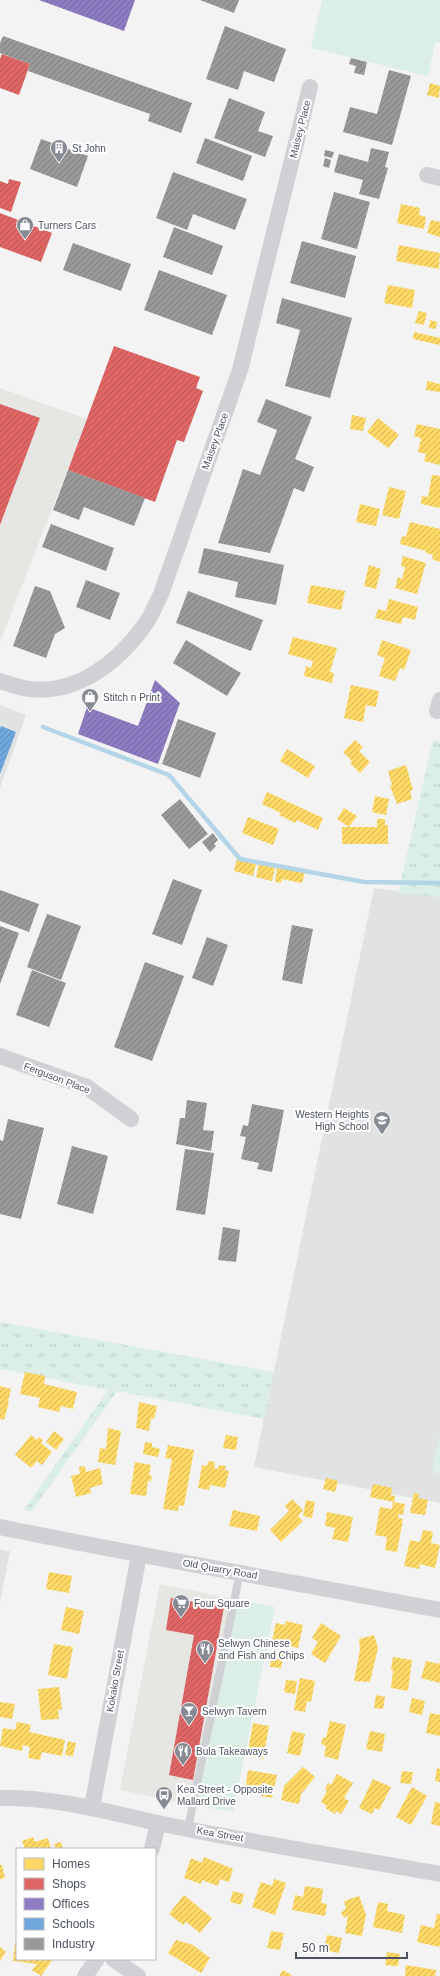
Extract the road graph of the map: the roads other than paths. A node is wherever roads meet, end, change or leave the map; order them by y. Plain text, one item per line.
1 (310, 87) dead end
2 (0, 681) edge
3 (0, 1056) edge
4 (131, 1119) dead end
5 (0, 1527) edge
6 (139, 1555) junction
7 (240, 1572) junction
8 (440, 1610) edge
9 (0, 1798) edge
10 (92, 1807) junction
11 (158, 1823) junction
12 (188, 1829) junction
13 (152, 1848) edge
14 (440, 1874) edge
15 (95, 1960) edge
16 (114, 1960) edge
17 (85, 1976) edge
18 (138, 1976) edge

1 - 2 street, Maisey Place
3 - 4 street, Ferguson Place
5 - 6 street, Old Quarry Road
6 - 7 street, Old Quarry Road
6 - 10 street, Kokako Street
7 - 8 street, Old Quarry Road
7 - 12 lane
9 - 10 street, Kea Street
10 - 11 street, Kea Street
11 - 12 street, Kea Street
11 - 13 street
12 - 14 street, Kea Street
15 - 17 street
16 - 18 street

